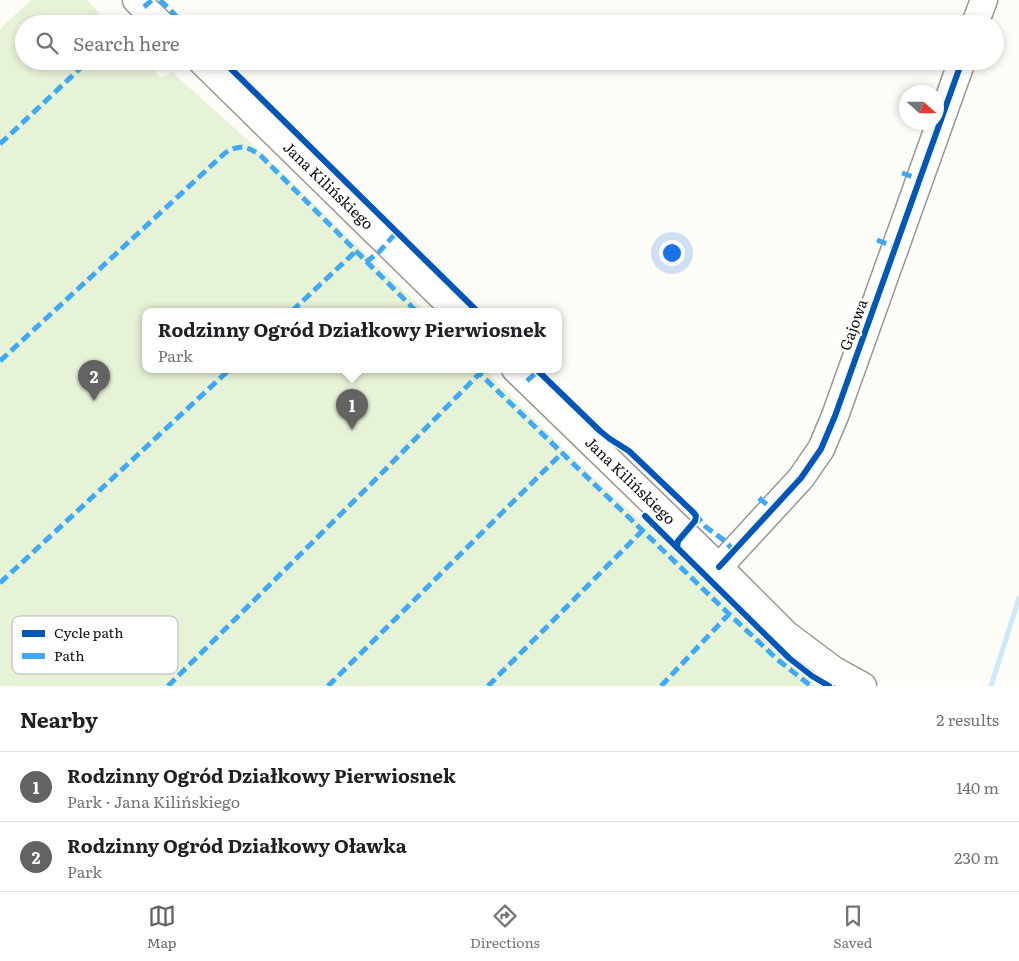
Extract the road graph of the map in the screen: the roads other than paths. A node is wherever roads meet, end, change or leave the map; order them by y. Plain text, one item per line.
1 (136, 0) edge
2 (984, 0) edge
3 (152, 15) edge
4 (978, 15) edge
5 (210, 70) edge
6 (959, 70) edge
7 (453, 308) edge
8 (519, 373) edge
9 (719, 566) junction
10 (863, 686) edge

1 - 3 street
2 - 4 street
5 - 7 street, Jana Kilińskiego
6 - 9 street, Gajowa
8 - 9 street, Jana Kilińskiego
9 - 10 street, Jana Kilińskiego

